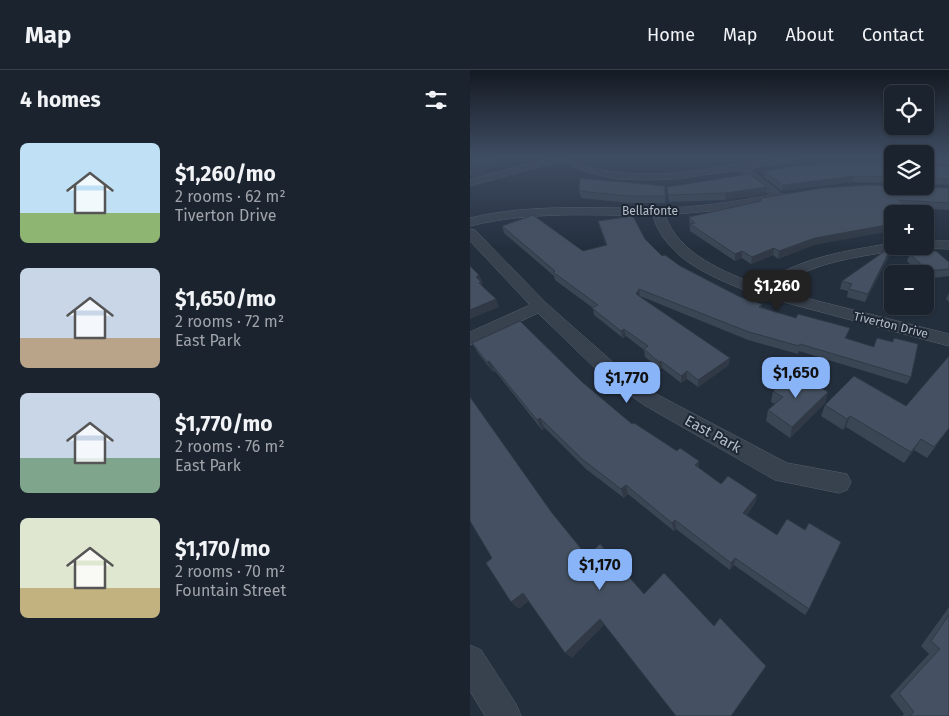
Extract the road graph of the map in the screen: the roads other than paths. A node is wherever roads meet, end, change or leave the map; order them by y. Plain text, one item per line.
1 (768, 188) edge
2 (796, 194) edge
3 (780, 197) junction
4 (658, 212) junction
5 (470, 222) edge
6 (470, 233) edge
7 (934, 245) edge
8 (949, 245) edge
9 (884, 249) edge
10 (762, 292) junction
11 (540, 306) junction
12 (470, 339) edge
13 (949, 340) edge
14 (839, 482) dead end
15 (470, 661) edge
16 (504, 716) edge

1 - 3 street
2 - 3 street, Bellafonte
3 - 4 street, Bellafonte
4 - 5 street, Bellafonte
4 - 10 street, Tiverton Drive
6 - 11 street, East Park
7 - 8 street
9 - 10 street
10 - 13 street, Tiverton Drive
11 - 12 street
11 - 14 street, East Park
15 - 16 street

